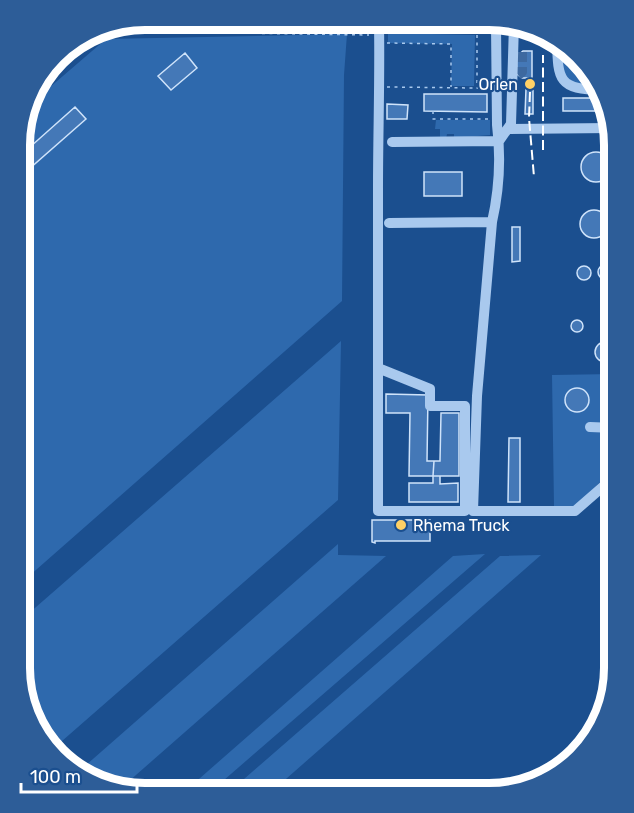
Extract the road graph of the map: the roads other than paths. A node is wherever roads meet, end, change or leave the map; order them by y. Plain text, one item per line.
1 (362, 30) edge
2 (496, 30) edge
3 (515, 33) edge
4 (381, 34) edge
5 (517, 34) edge
6 (556, 51) edge
7 (522, 52) tunnel mouth
8 (497, 77) junction
9 (515, 77) junction
10 (590, 90) edge
11 (603, 128) edge
12 (509, 129) junction
13 (499, 141) junction
14 (392, 142) dead end
15 (492, 222) junction
16 (389, 223) dead end
17 (378, 368) junction
18 (590, 427) dead end
19 (604, 428) edge
20 (604, 485) edge

1 - 4 street
2 - 8 street
3 - 9 street
4 - 17 street
5 - 7 street
6 - 10 street
8 - 9 street
8 - 13 street
9 - 12 street
11 - 12 street
12 - 13 street
13 - 14 street
13 - 15 street
15 - 16 street
15 - 20 street
17 - 17 street
18 - 19 street

